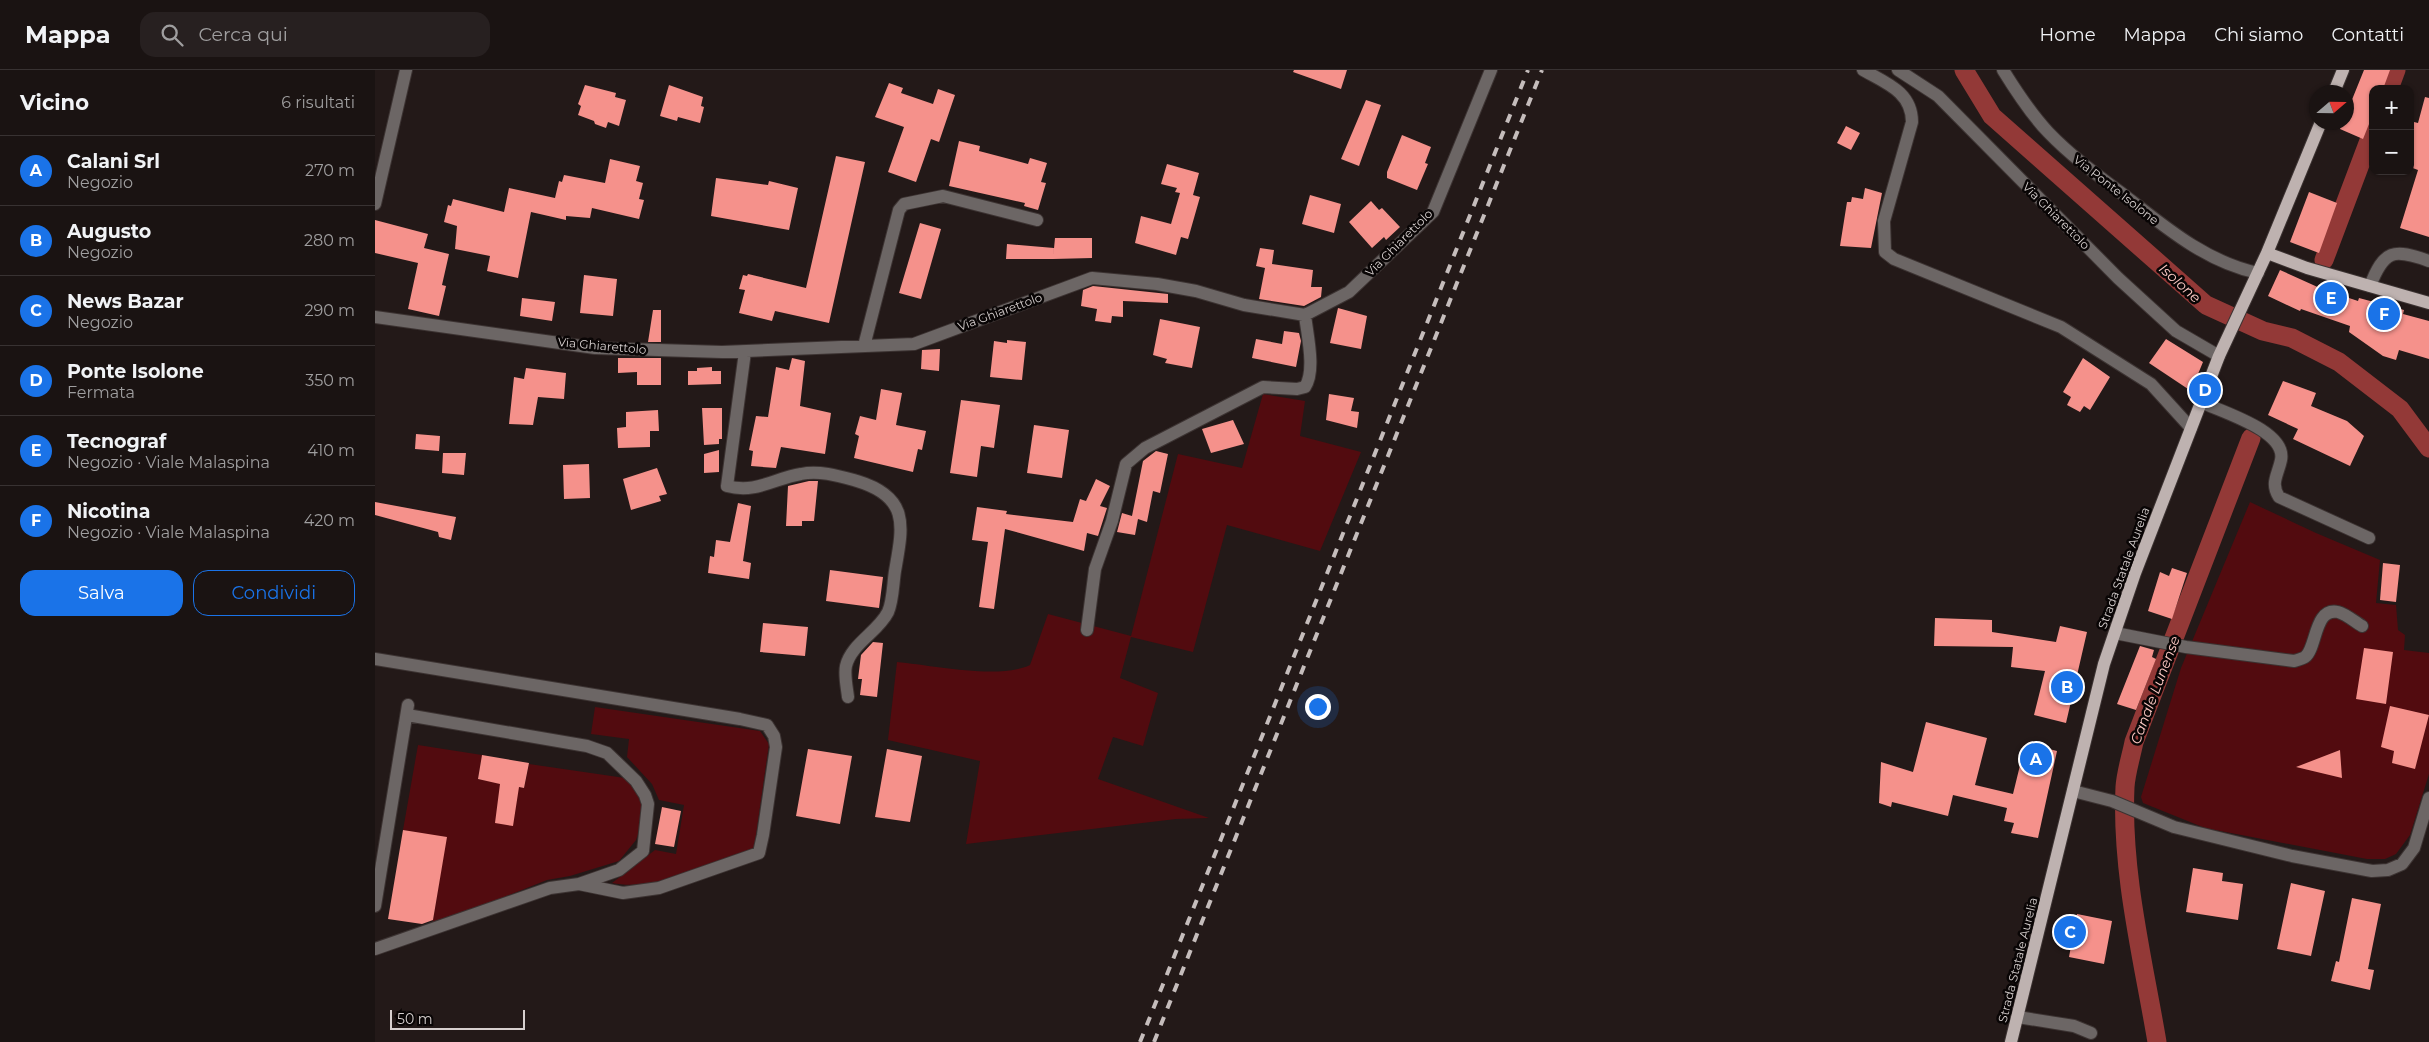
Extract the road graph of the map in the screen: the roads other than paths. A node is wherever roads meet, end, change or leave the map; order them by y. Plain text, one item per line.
1 (406, 70) edge
2 (1491, 70) edge
3 (1863, 70) edge
4 (1898, 70) edge
5 (2003, 70) edge
6 (2343, 70) edge
7 (2337, 85) edge
8 (2318, 130) edge
9 (375, 204) edge
10 (1037, 220) dead end
11 (2267, 253) junction
12 (2429, 261) edge
13 (2256, 276) junction
14 (2370, 286) junction
15 (2429, 303) edge
16 (1305, 315) junction
17 (375, 317) edge
18 (864, 346) junction
19 (2221, 351) junction
20 (745, 352) junction
21 (2201, 402) junction
22 (2191, 428) junction
23 (2369, 538) dead end
24 (2362, 626) dead end
25 (1087, 630) dead end
26 (2115, 632) junction
27 (375, 659) edge
28 (848, 697) dead end
29 (2073, 791) junction
30 (2429, 798) edge
31 (579, 884) junction
32 (375, 906) edge
33 (375, 949) edge
34 (2017, 1017) junction
35 (2091, 1032) dead end
36 (2011, 1042) edge

1 - 9 street
2 - 16 street, Via Ghiarettolo
3 - 22 street
4 - 19 street, Via Ghiarettolo
5 - 13 street, Via Ponte Isolone
6 - 7 main road
8 - 11 main road, Strada Statale Aurelia
10 - 18 street
11 - 13 main road, Strada Statale Aurelia
11 - 14 main road
12 - 14 street
13 - 19 main road, Strada Statale Aurelia
14 - 15 main road
16 - 18 street, Via Ghiarettolo
16 - 25 street
17 - 20 street, Via Ghiarettolo
18 - 20 street, Via Ghiarettolo
19 - 21 main road, Strada Statale Aurelia
20 - 28 street
21 - 22 main road, Strada Statale Aurelia
21 - 23 street
22 - 26 main road, Strada Statale Aurelia
24 - 26 street
26 - 29 main road, Strada Statale Aurelia
27 - 31 street
29 - 30 street
29 - 34 main road, Strada Statale Aurelia
31 - 32 street
31 - 33 street
34 - 35 street
34 - 36 main road, Strada Statale Aurelia

